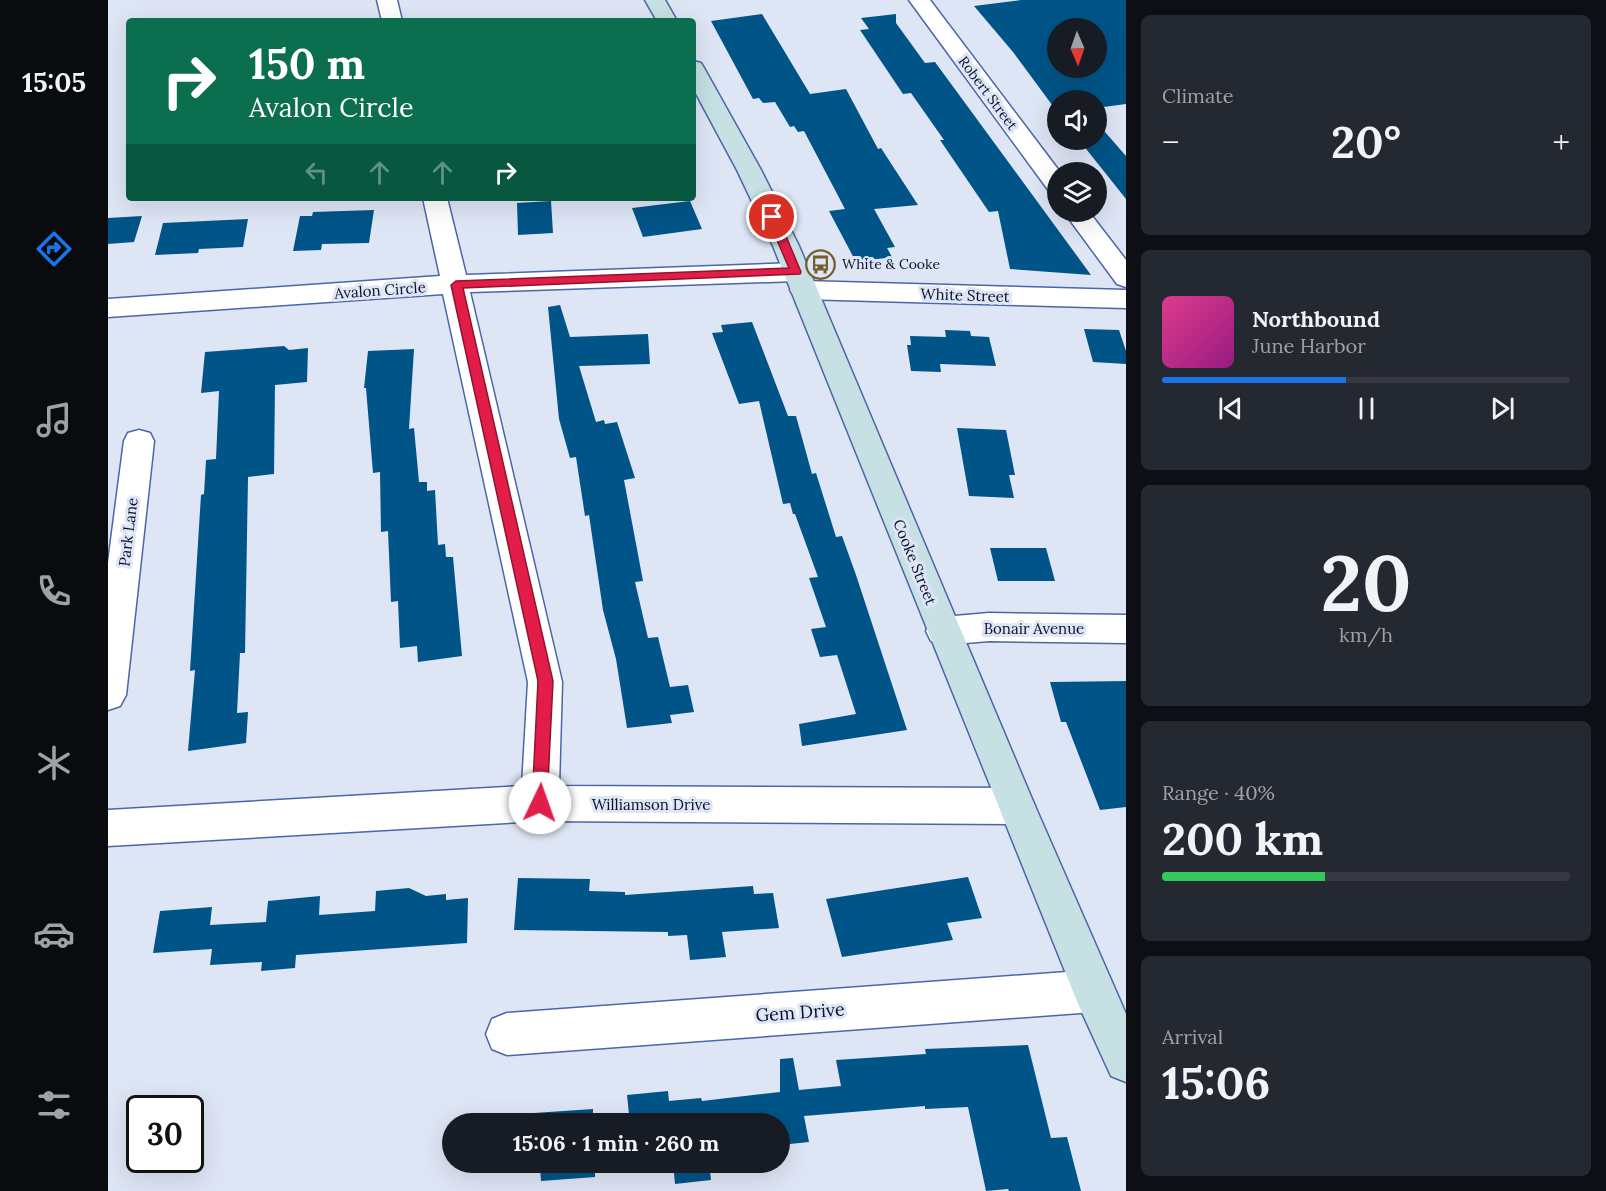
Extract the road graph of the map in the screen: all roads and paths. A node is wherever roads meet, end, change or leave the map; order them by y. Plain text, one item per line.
1 (387, 0) edge
2 (655, 0) edge
3 (919, 0) edge
4 (391, 18) edge
5 (665, 18) edge
6 (696, 74) edge
7 (1047, 171) edge
8 (436, 201) edge
9 (1084, 222) edge
10 (1126, 278) edge
11 (800, 281) junction
12 (456, 285) junction
13 (1126, 299) edge
14 (108, 308) edge
15 (139, 441) dead end
16 (1126, 629) edge
17 (943, 631) junction
18 (108, 695) edge
19 (540, 803) junction
20 (1016, 806) junction
21 (108, 828) edge
22 (1094, 991) junction
23 (507, 1034) dead end
24 (1126, 1061) edge

1 - 4 street
2 - 5 main road
3 - 7 street, Robert Street
6 - 11 main road, Cooke Street
8 - 12 street
9 - 10 street
11 - 12 street, Avalon Circle
11 - 13 street, White Street
11 - 17 main road, Cooke Street
12 - 14 street, Avalon Circle
12 - 19 street
15 - 18 street, Park Lane
16 - 17 street, Bonair Avenue
17 - 20 main road, Cooke Street
19 - 20 street, Williamson Drive
19 - 21 street, Williamson Drive
20 - 22 main road, Cooke Street
22 - 23 street, Gem Drive
22 - 24 main road, Cooke Street

